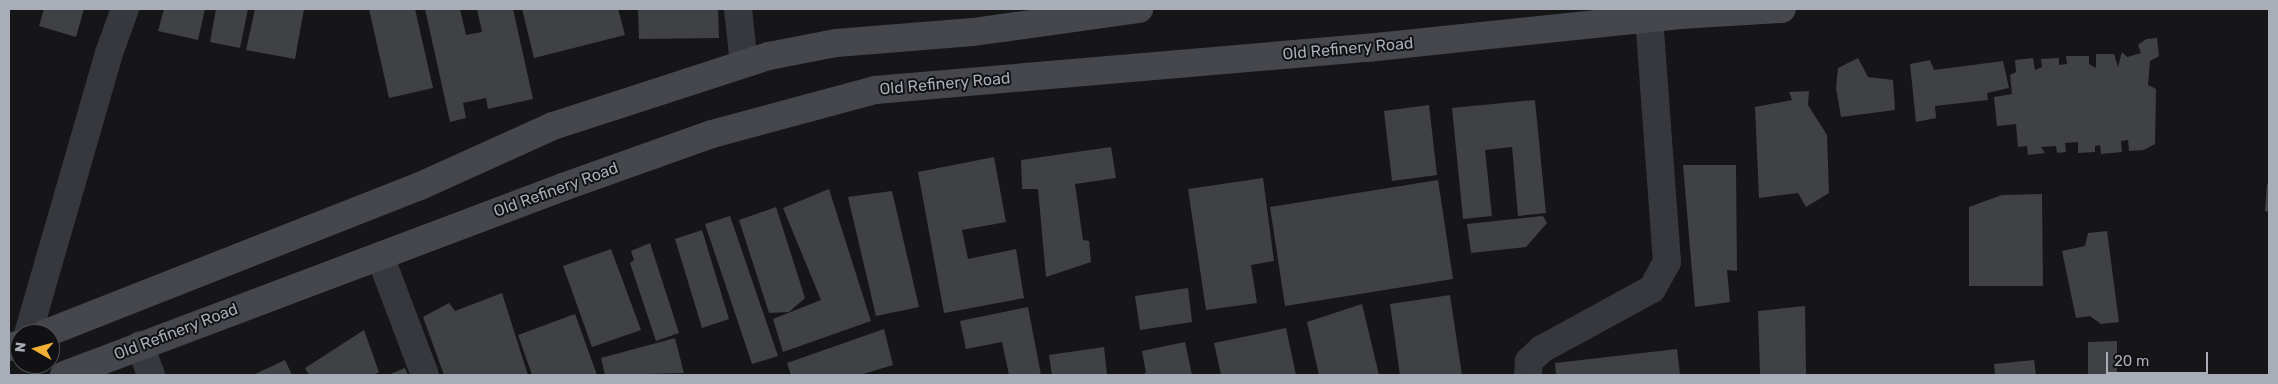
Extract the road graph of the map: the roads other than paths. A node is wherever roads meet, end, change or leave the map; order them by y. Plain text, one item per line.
1 (125, 9) edge
2 (738, 9) edge
3 (1139, 9) edge
4 (1782, 9) edge
5 (1650, 18) junction
6 (744, 64) junction
7 (380, 256) junction
8 (31, 324) edge
9 (60, 328) edge
10 (140, 345) junction
11 (64, 375) edge
12 (151, 375) edge
13 (425, 375) edge
14 (1528, 375) edge

1 - 8 street
2 - 6 street
3 - 6 main road
4 - 5 main road, Old Refinery Road
5 - 7 main road, Old Refinery Road
5 - 14 street
6 - 9 main road
7 - 10 main road, Old Refinery Road
7 - 13 street
10 - 11 main road, Old Refinery Road
10 - 12 street

